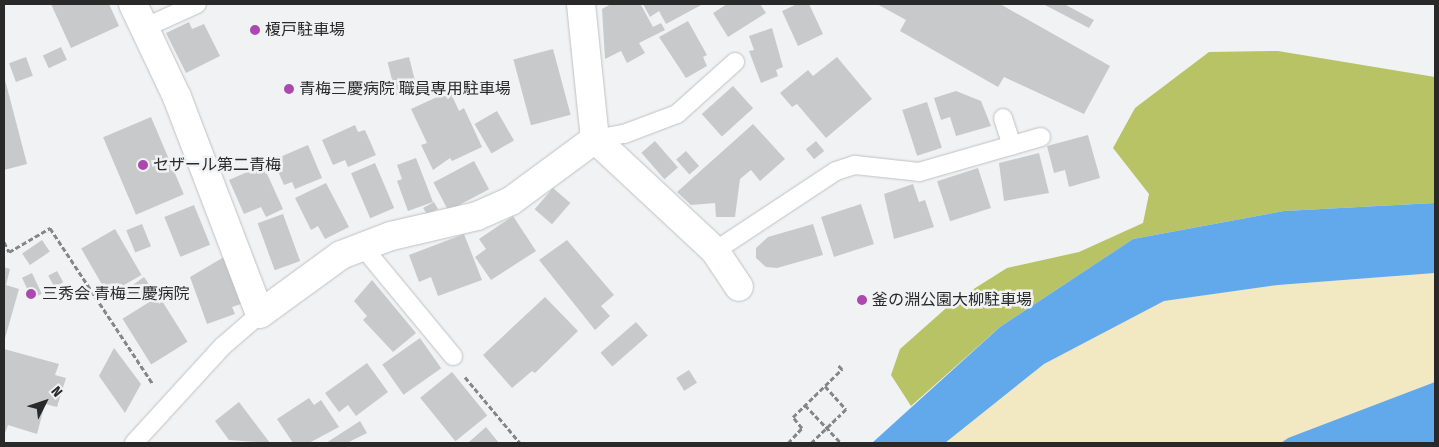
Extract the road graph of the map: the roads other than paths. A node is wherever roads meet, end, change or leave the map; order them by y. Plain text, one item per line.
1 (197, 4) edge
2 (581, 4) edge
3 (138, 16) edge
4 (735, 62) dead end
5 (1003, 118) dead end
6 (1041, 137) dead end
7 (595, 138) junction
8 (1012, 146) junction
9 (362, 246) junction
10 (715, 251) junction
11 (739, 286) dead end
12 (260, 314) junction
13 (453, 356) road end
14 (134, 443) edge

1 - 3 lane
2 - 7 street
3 - 12 street
4 - 7 lane
5 - 8 lane
6 - 8 lane
7 - 9 street
7 - 10 street
8 - 10 lane
9 - 12 street
9 - 13 lane
10 - 11 street
12 - 14 lane

